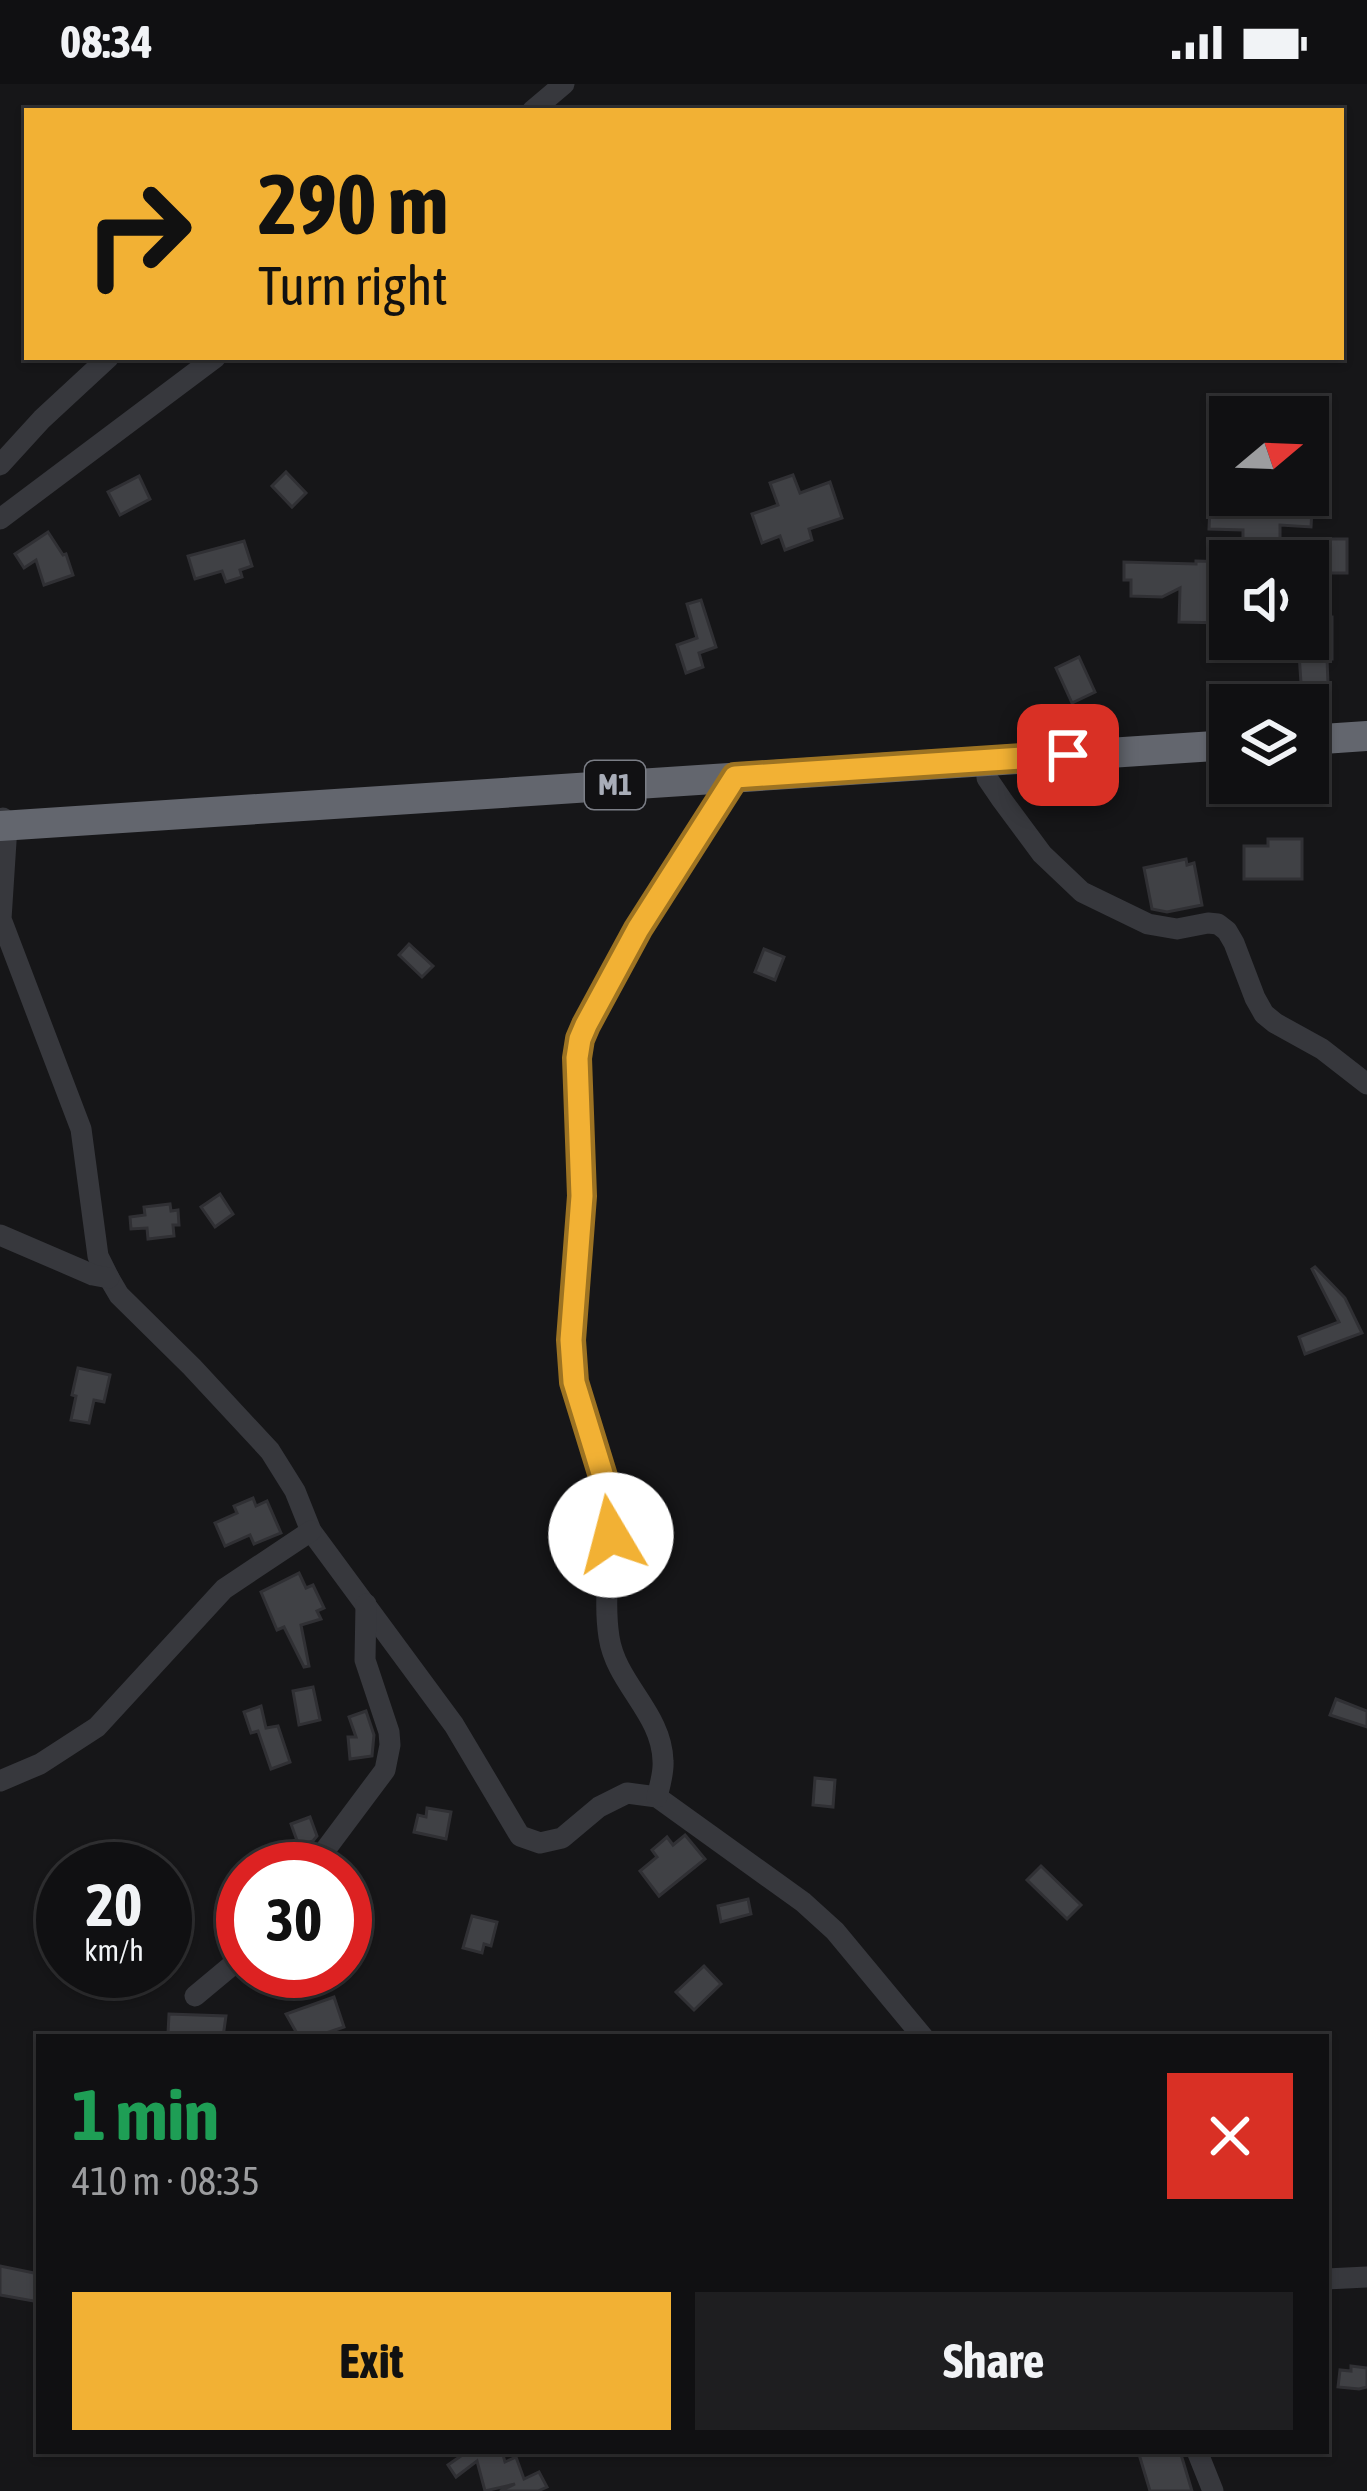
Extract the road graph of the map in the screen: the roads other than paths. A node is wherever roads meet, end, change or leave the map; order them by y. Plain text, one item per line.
1 (564, 84) edge
2 (536, 108) edge
3 (106, 360) edge
4 (208, 360) edge
5 (0, 465) edge
6 (0, 520) edge
7 (1367, 736) edge
8 (1329, 739) edge
9 (1209, 746) edge
10 (986, 760) junction
11 (735, 777) junction
12 (2, 821) edge
13 (0, 920) edge
14 (1367, 1084) edge
15 (0, 1234) edge
16 (109, 1278) junction
17 (311, 1531) junction
18 (366, 1604) junction
19 (0, 1781) edge
20 (657, 1796) junction
21 (331, 1842) edge
22 (216, 1978) edge
23 (195, 1996) dead end
24 (921, 2034) edge
25 (1367, 2277) edge
26 (1329, 2278) edge
27 (1198, 2454) edge
28 (1213, 2491) edge

1 - 2 street
3 - 5 street
4 - 6 street
7 - 8 highway
9 - 10 highway, M1
10 - 11 highway, M1
10 - 14 street
11 - 12 highway, M1
11 - 20 street
12 - 13 street
13 - 16 street
15 - 16 street
16 - 17 street
17 - 18 street
17 - 19 street
18 - 20 street
18 - 21 street
20 - 24 street
22 - 23 street
25 - 26 street
27 - 28 street

